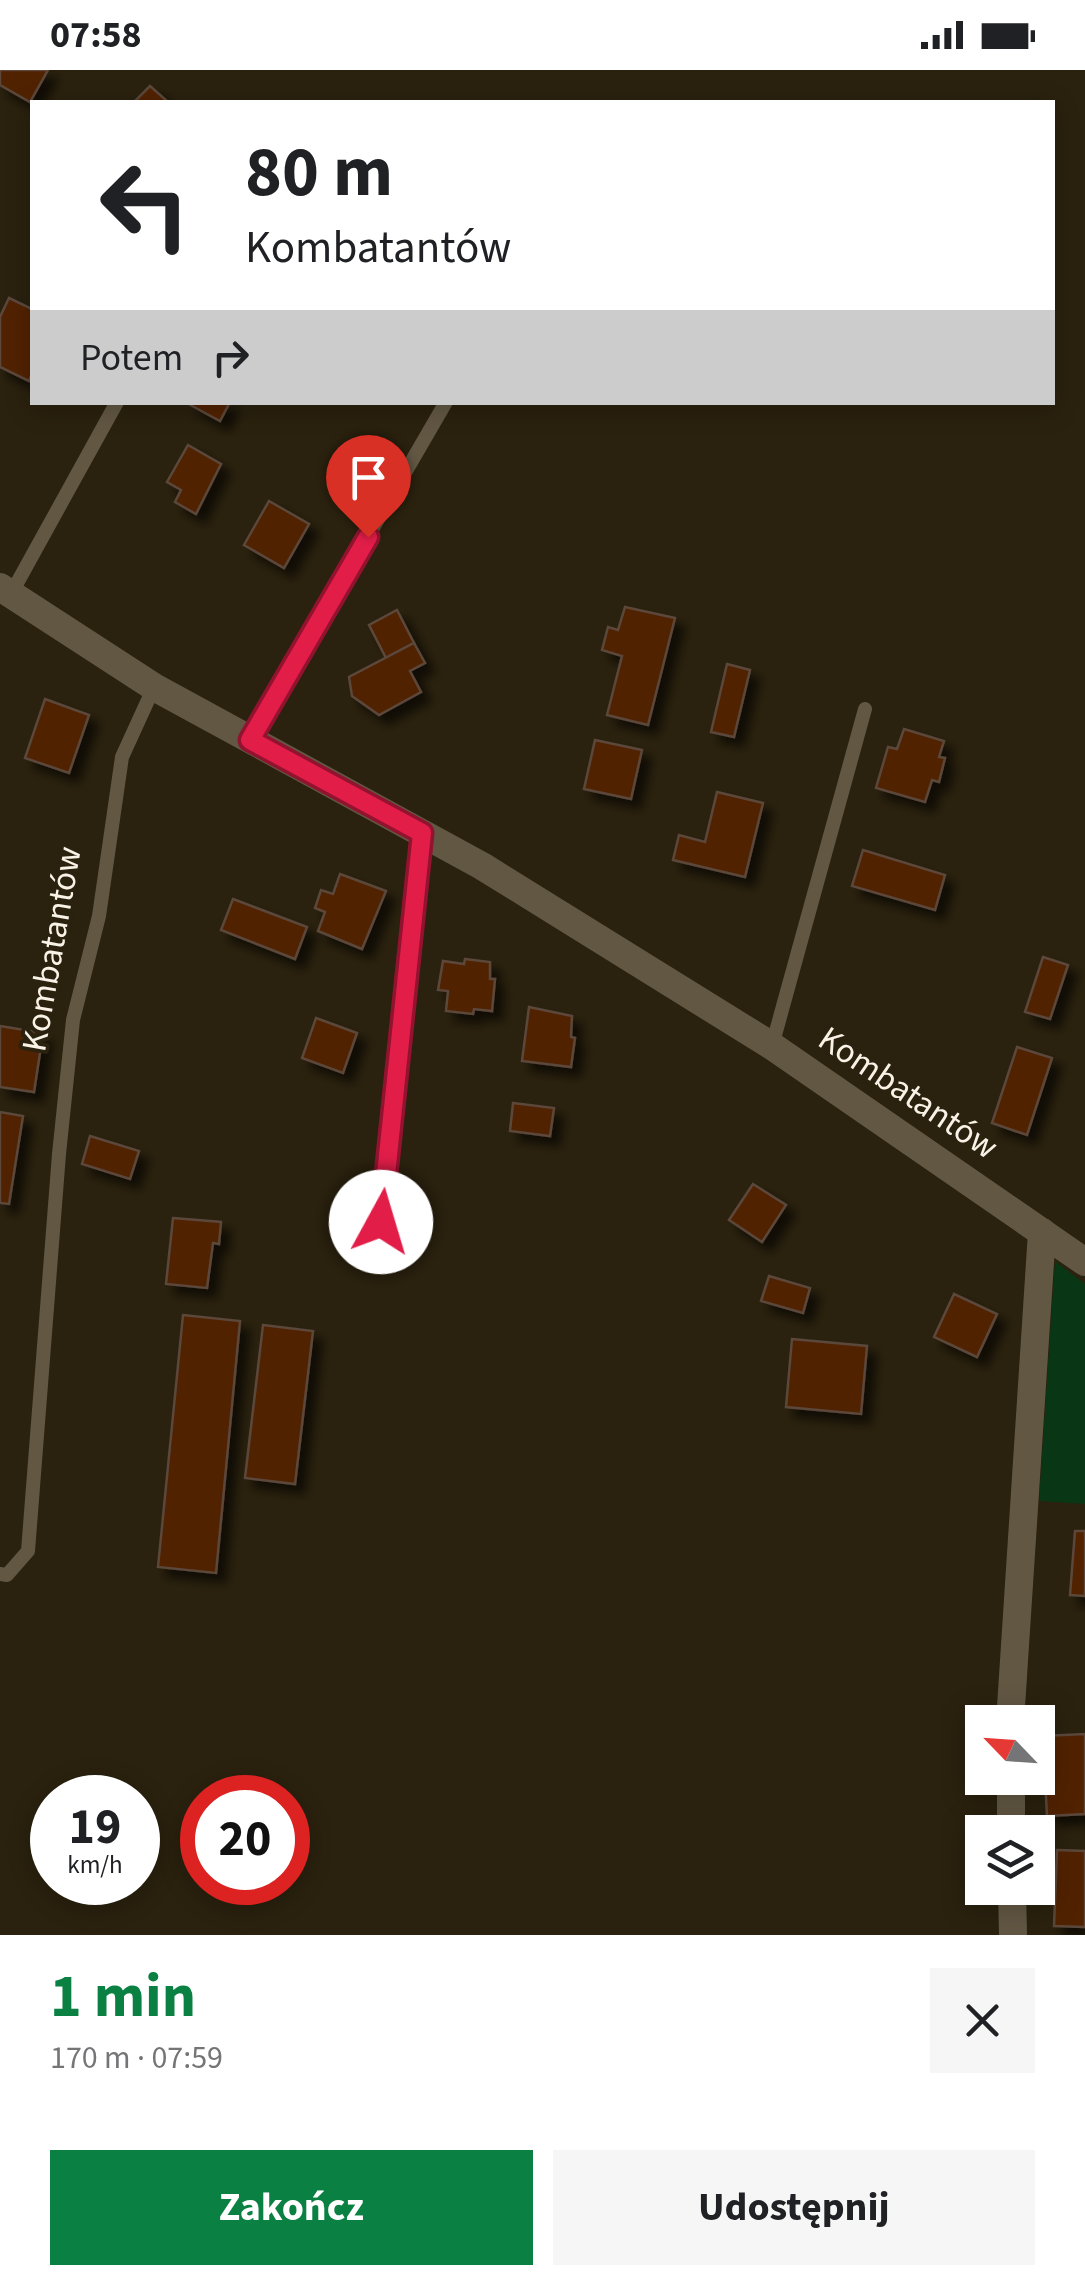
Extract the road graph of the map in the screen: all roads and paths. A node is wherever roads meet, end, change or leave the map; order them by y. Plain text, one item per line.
1 (114, 405) edge
2 (444, 405) edge
3 (5, 590) edge
4 (154, 687) junction
5 (865, 709) dead end
6 (250, 740) junction
7 (422, 833) junction
8 (772, 1046) junction
9 (381, 1222) dead end
10 (1042, 1232) junction
11 (1085, 1262) edge
12 (0, 1574) edge
13 (1011, 1705) edge
14 (1012, 1905) edge
15 (1013, 1935) edge

1 - 3 lane, Kombatantów
2 - 6 lane
3 - 4 street, Kombatantów
4 - 6 street, Kombatantów
4 - 12 lane, Kombatantów
5 - 8 lane
6 - 7 street, Kombatantów
7 - 8 street, Kombatantów
7 - 9 lane
8 - 10 street, Kombatantów
10 - 11 street, Kombatantów
10 - 13 street
14 - 15 street

